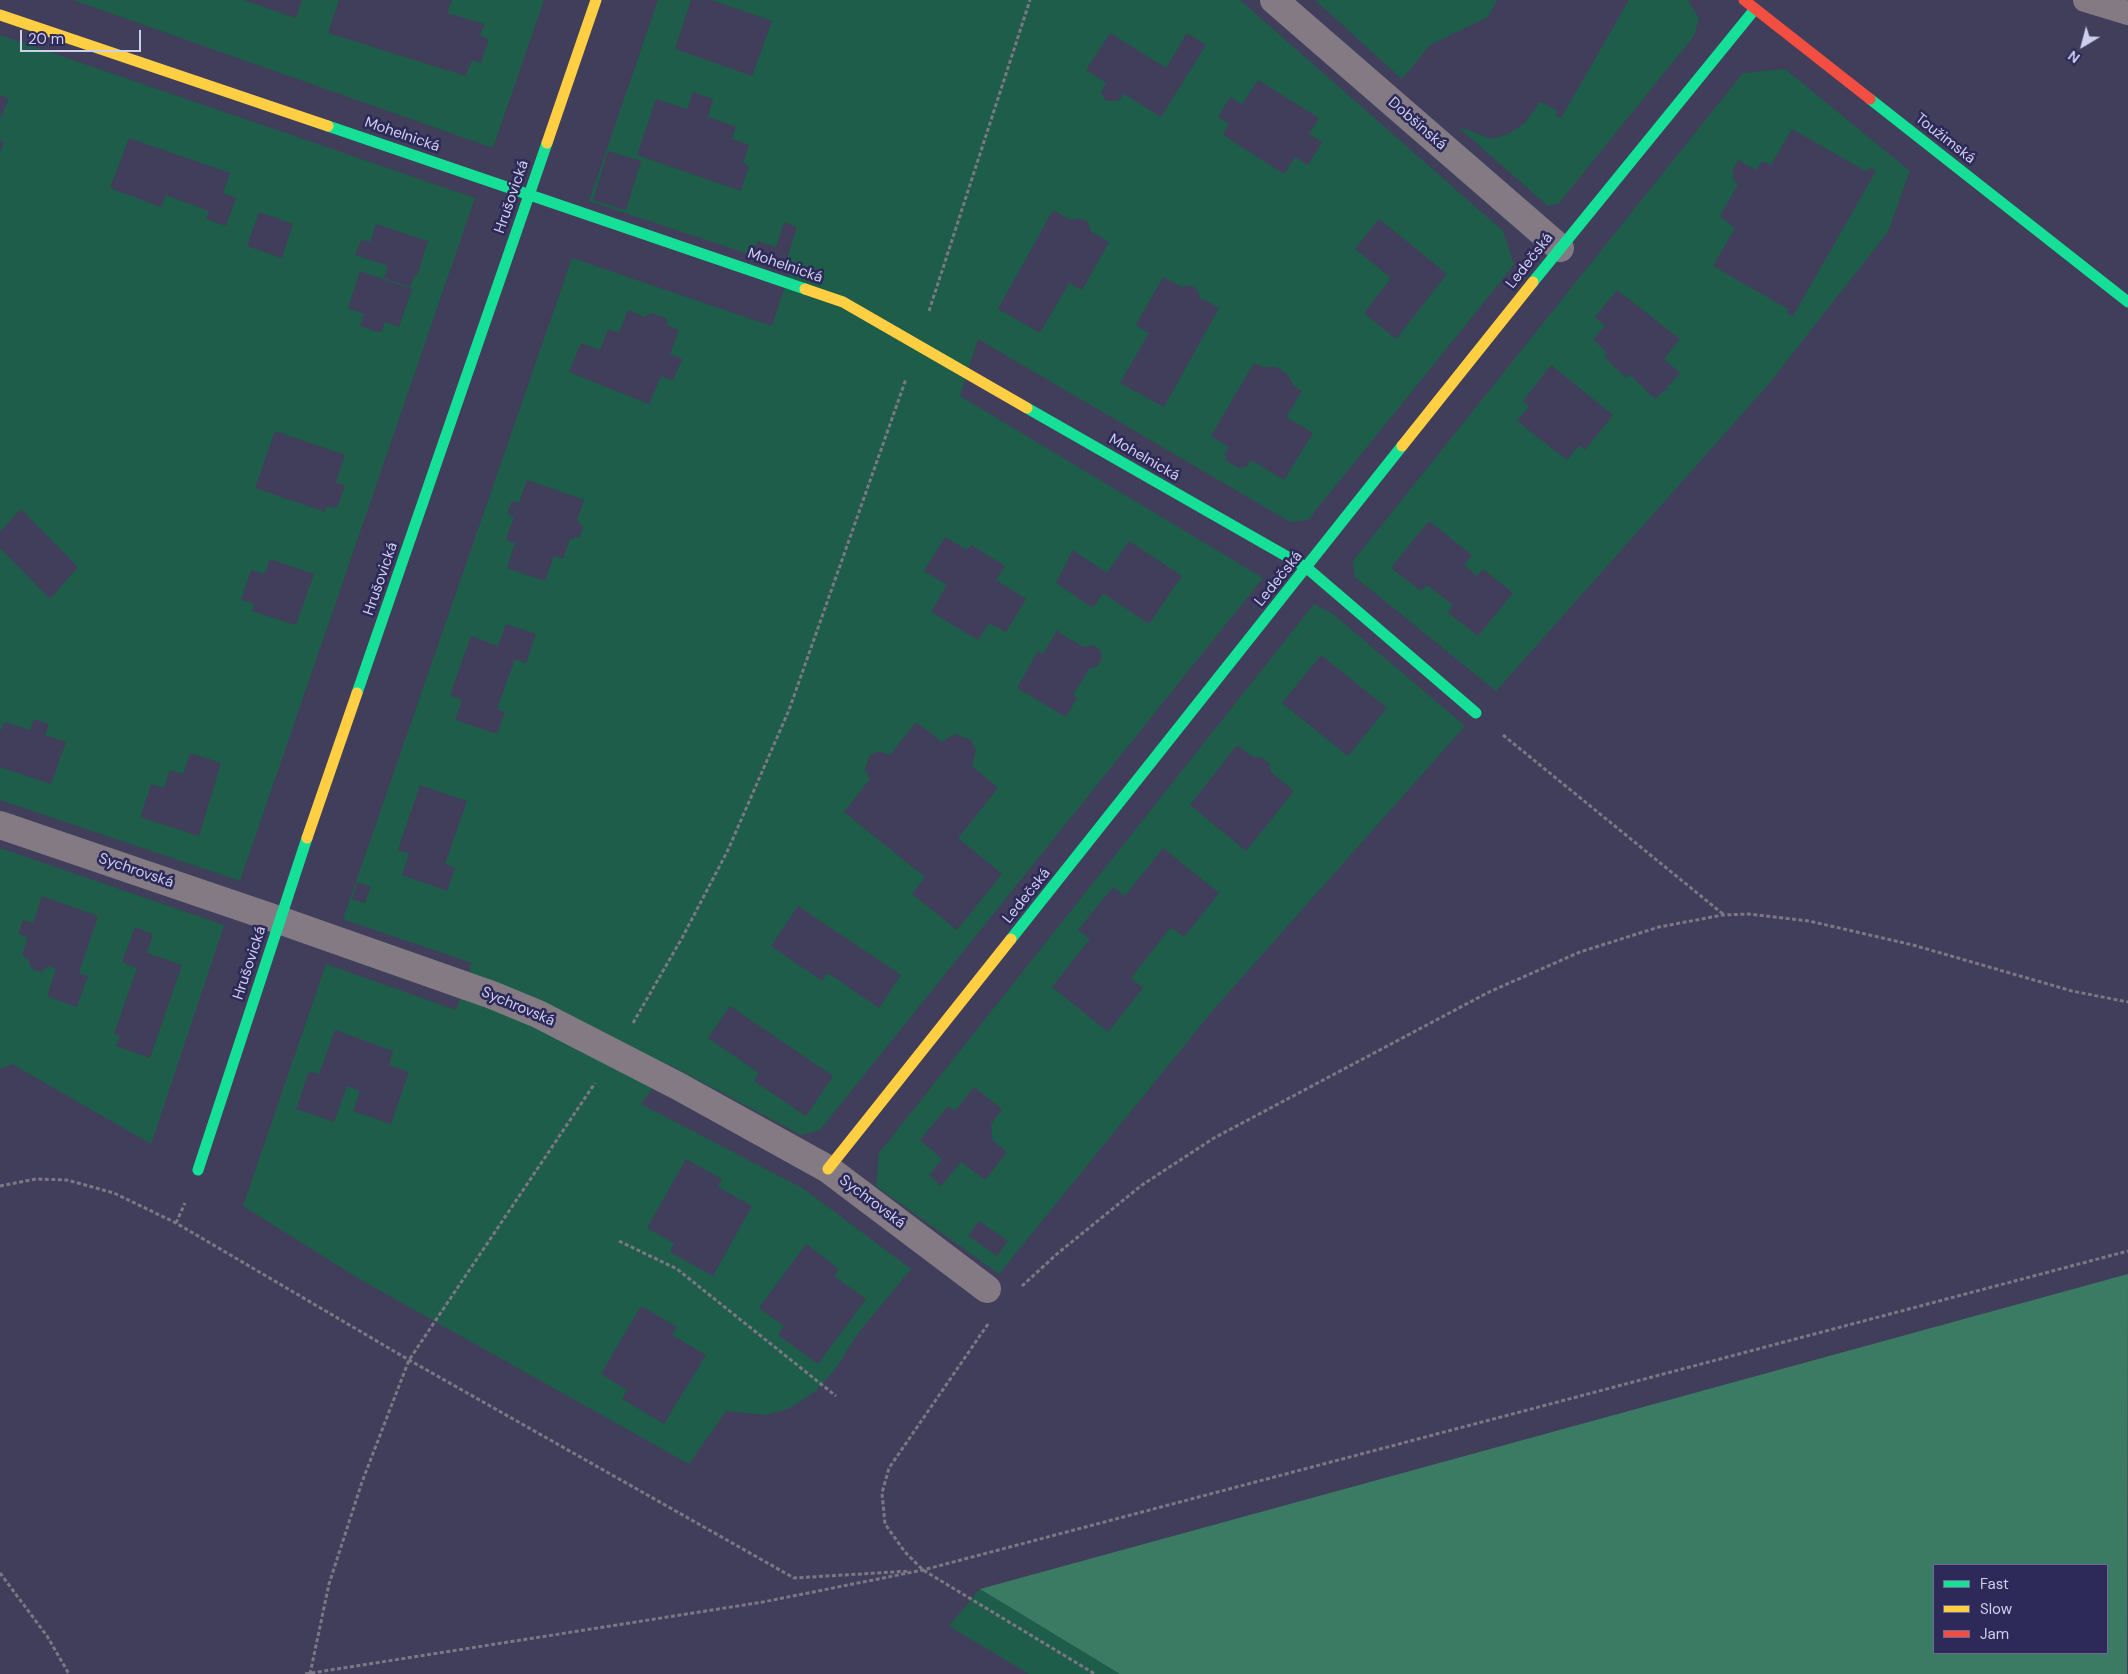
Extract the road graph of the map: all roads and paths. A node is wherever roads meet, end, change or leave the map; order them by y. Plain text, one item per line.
1 (596, 0) edge
2 (1030, 0) edge
3 (1274, 0) edge
4 (1744, 0) edge
5 (2085, 0) edge
6 (1755, 9) junction
7 (2128, 13) edge
8 (0, 15) edge
9 (529, 194) junction
10 (1560, 248) junction
11 (2128, 302) edge
12 (918, 345) junction
13 (1307, 568) junction
14 (1476, 713) joint
15 (0, 824) edge
16 (1723, 915) junction
17 (279, 920) junction
18 (2128, 1002) edge
19 (615, 1054) junction
20 (828, 1169) junction
21 (198, 1170) dead end
22 (0, 1186) edge
23 (619, 1241) dead end
24 (2128, 1250) edge
25 (996, 1296) junction
26 (409, 1360) junction
27 (836, 1396) dead end
28 (923, 1570) junction
29 (0, 1573) edge
30 (69, 1674) edge
31 (308, 1674) edge
32 (1095, 1674) edge

1 - 9 street, Hrušovická
2 - 12 path
3 - 10 street, Dobšínská
4 - 6 street, Toužimská
5 - 7 lane
6 - 10 street, Ledečská
6 - 11 street, Toužimská
8 - 9 street, Mohelnická
9 - 12 street, Mohelnická
9 - 17 street, Hrušovická
10 - 13 street, Ledečská
12 - 13 street, Mohelnická
12 - 19 path
13 - 14 street, Mohelnická
13 - 20 street, Ledečská
14 - 16 path
15 - 17 street, Sychrovská
16 - 18 path
16 - 25 path
17 - 19 street, Sychrovská
17 - 21 street, Hrušovická
19 - 20 street, Sychrovská
19 - 26 path
20 - 25 street, Sychrovská
22 - 26 path
23 - 27 path
24 - 28 path
25 - 28 path
26 - 28 path
26 - 31 path
28 - 31 path
28 - 32 path
29 - 30 path

